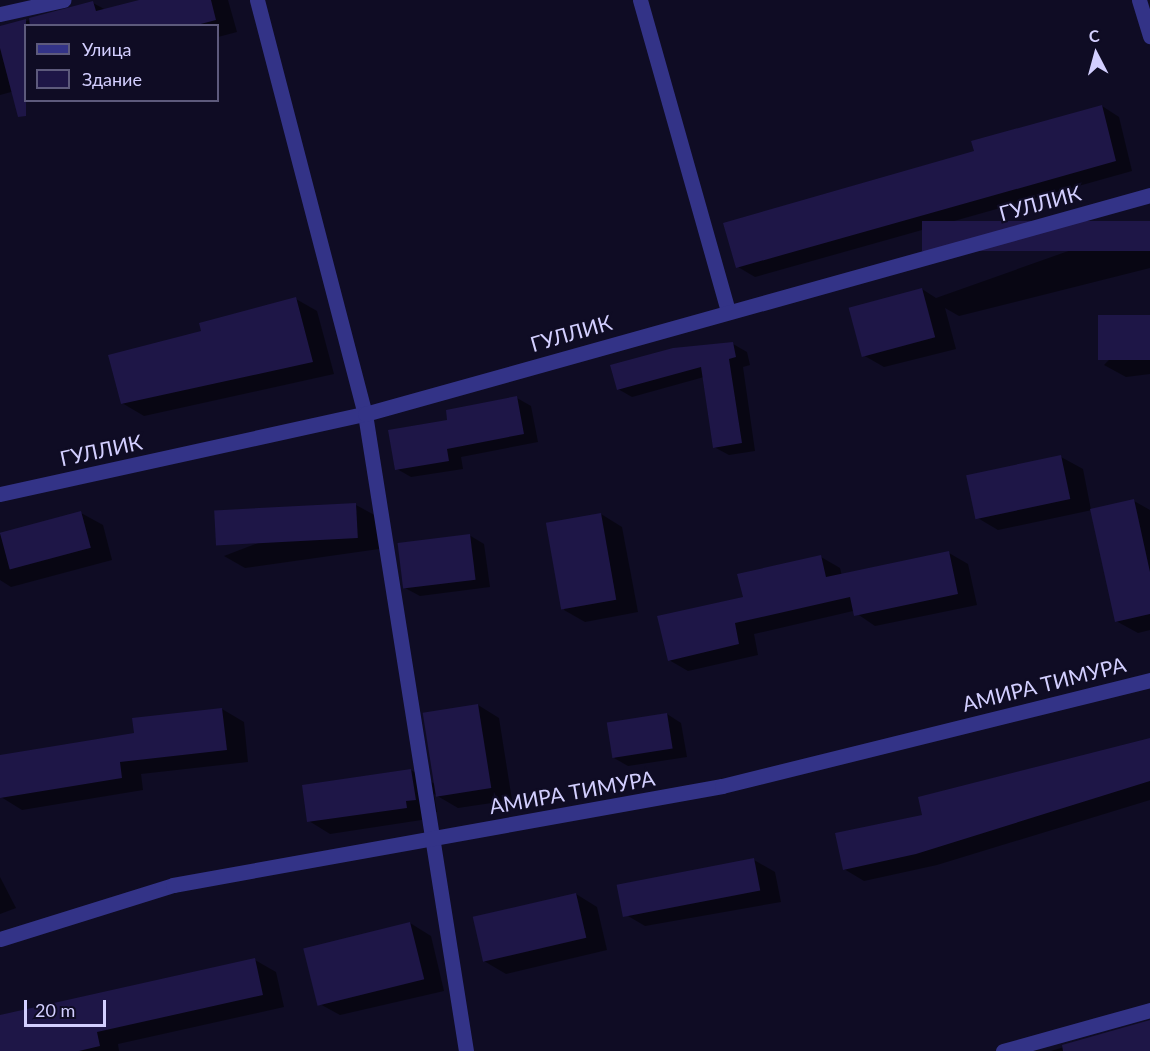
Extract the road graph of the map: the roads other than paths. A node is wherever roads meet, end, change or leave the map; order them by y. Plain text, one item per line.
1 (63, 0) edge
2 (257, 0) edge
3 (640, 0) edge
4 (1139, 0) edge
5 (0, 14) edge
6 (1150, 36) edge
7 (1150, 195) edge
8 (728, 310) junction
9 (365, 414) junction
10 (0, 494) edge
11 (1150, 680) edge
12 (436, 838) junction
13 (0, 939) edge
14 (1150, 1010) edge
15 (466, 1051) edge
16 (1004, 1051) edge

1 - 5 street
2 - 9 street
3 - 8 street
4 - 6 street
7 - 8 street, ГУЛЛИК
8 - 9 street, ГУЛЛИК
9 - 10 street, ГУЛЛИК
9 - 12 street
11 - 12 street, АМИРА ТИМУРА
12 - 13 street, АМИРА ТИМУРА
12 - 15 street
14 - 16 street

